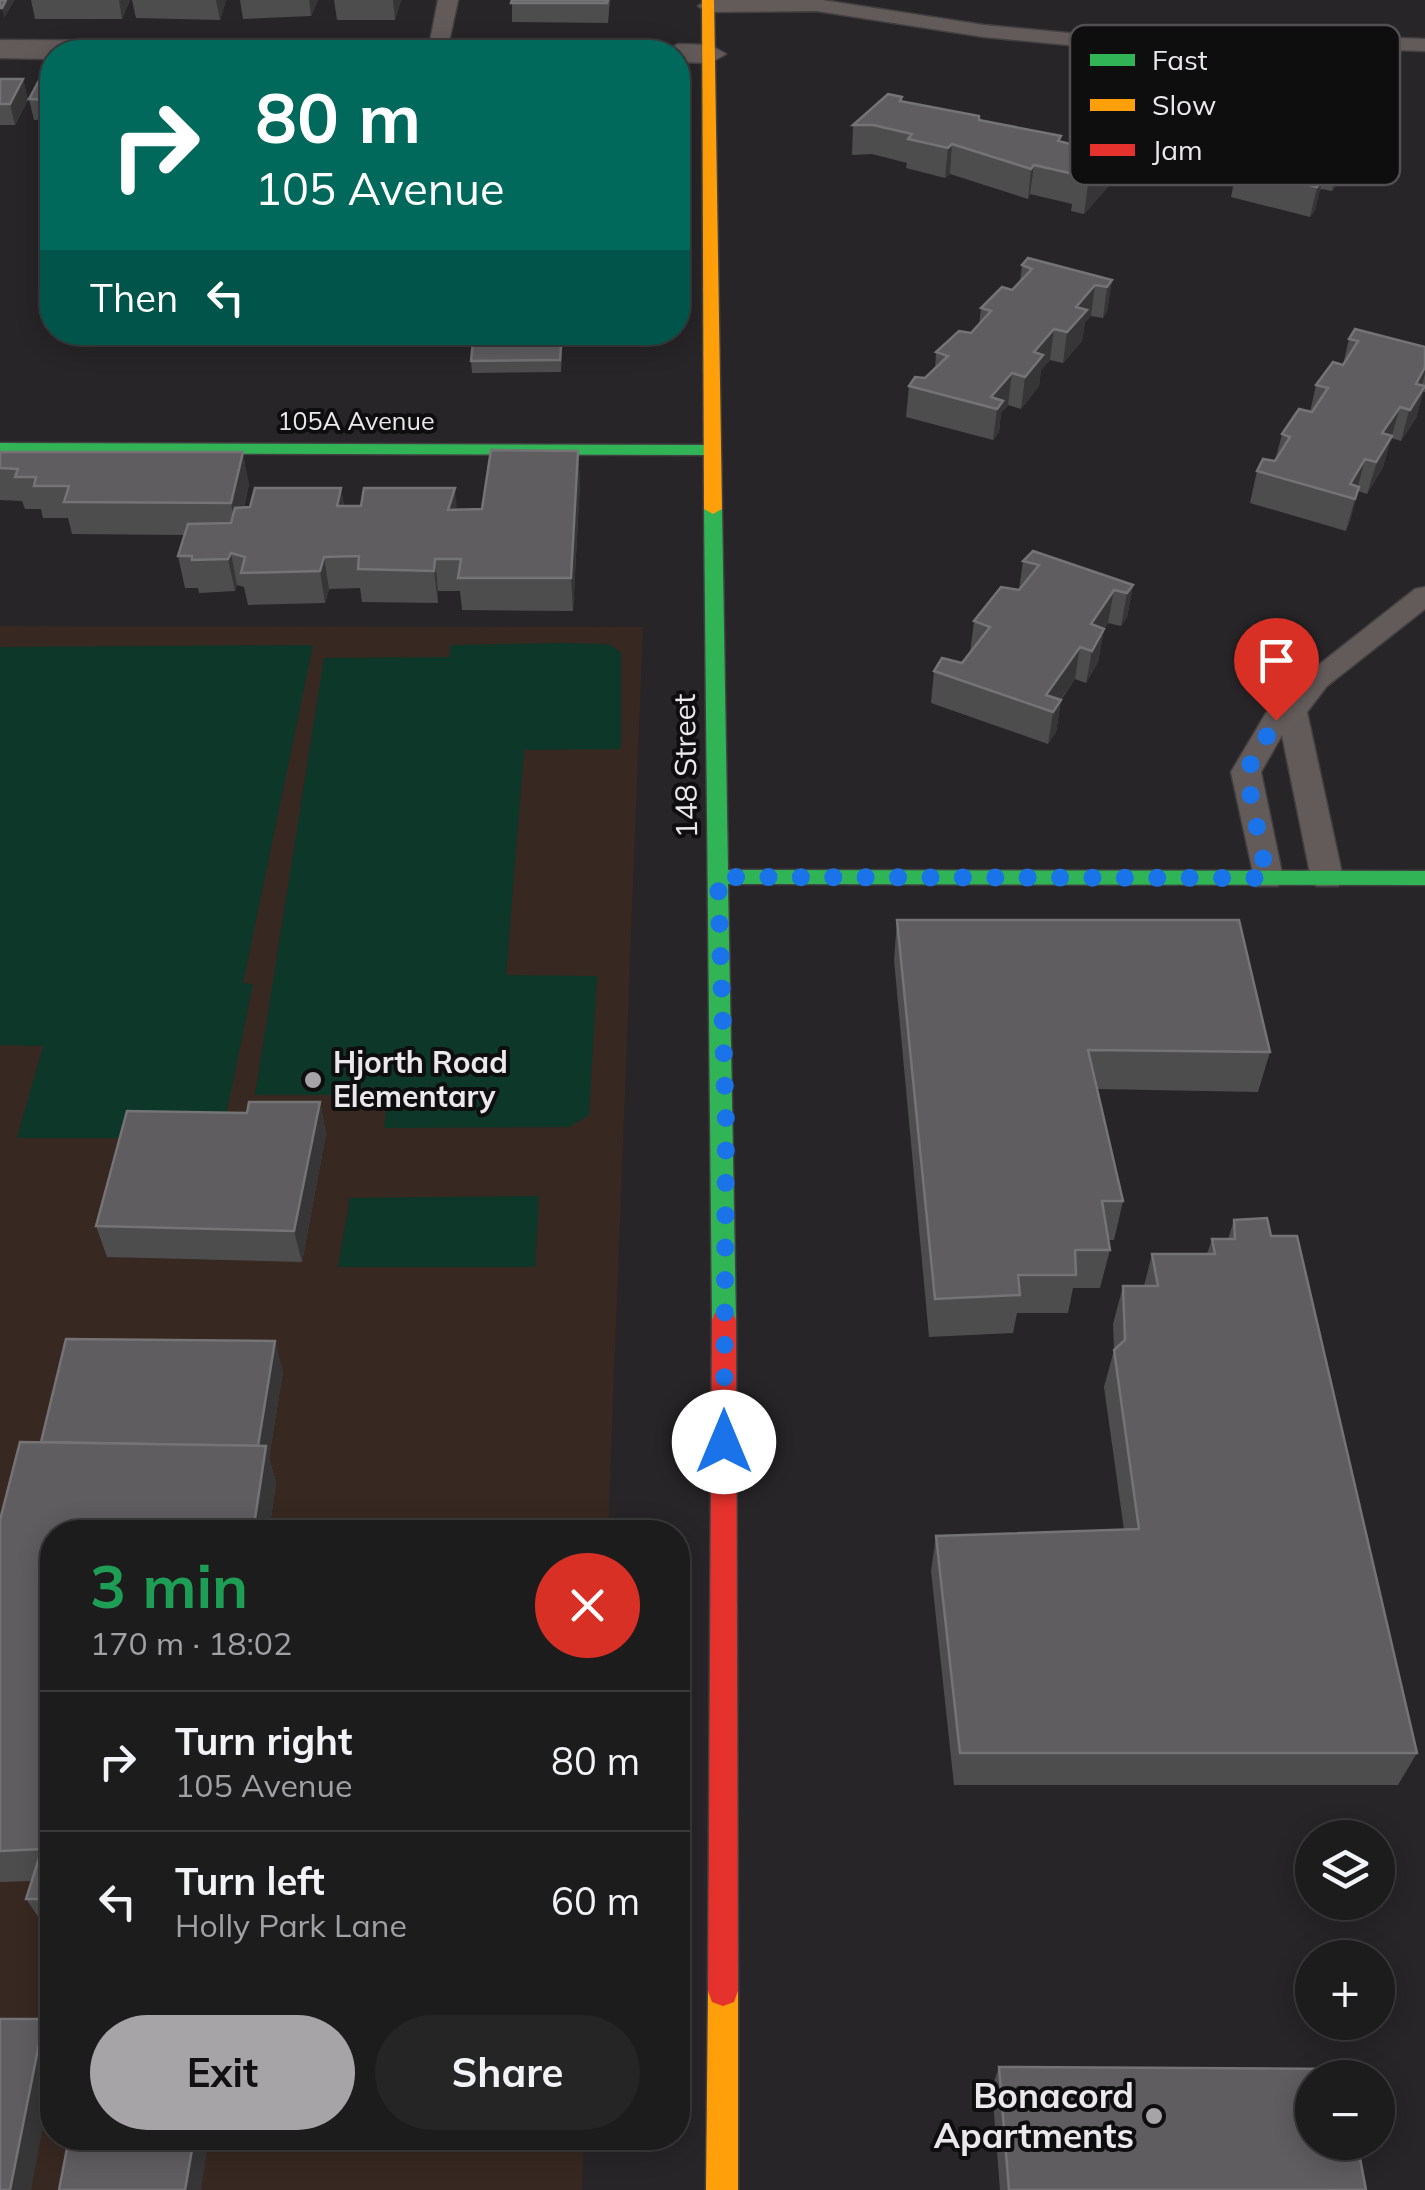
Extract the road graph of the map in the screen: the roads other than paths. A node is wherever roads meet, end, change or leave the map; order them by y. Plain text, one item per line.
1 (448, 0) edge
2 (709, 9) edge
3 (1070, 39) edge
4 (439, 40) edge
5 (1400, 44) edge
6 (1425, 45) edge
7 (0, 50) edge
8 (40, 50) edge
9 (690, 54) edge
10 (710, 54) junction
11 (0, 448) edge
12 (712, 450) junction
13 (1425, 595) edge
14 (1292, 712) junction
15 (718, 877) junction
16 (1267, 878) junction
17 (1327, 878) junction
18 (1425, 878) edge
19 (722, 2190) edge

1 - 4 lane
2 - 3 lane
2 - 10 main road, 148 Street
5 - 6 lane
7 - 8 street
9 - 10 street
10 - 12 main road, 148 Street
11 - 12 main road, 105A Avenue
12 - 15 main road, 148 Street
13 - 14 lane
14 - 16 lane
14 - 17 lane
15 - 16 main road
15 - 19 main road, 148 Street
16 - 17 main road
17 - 18 main road

